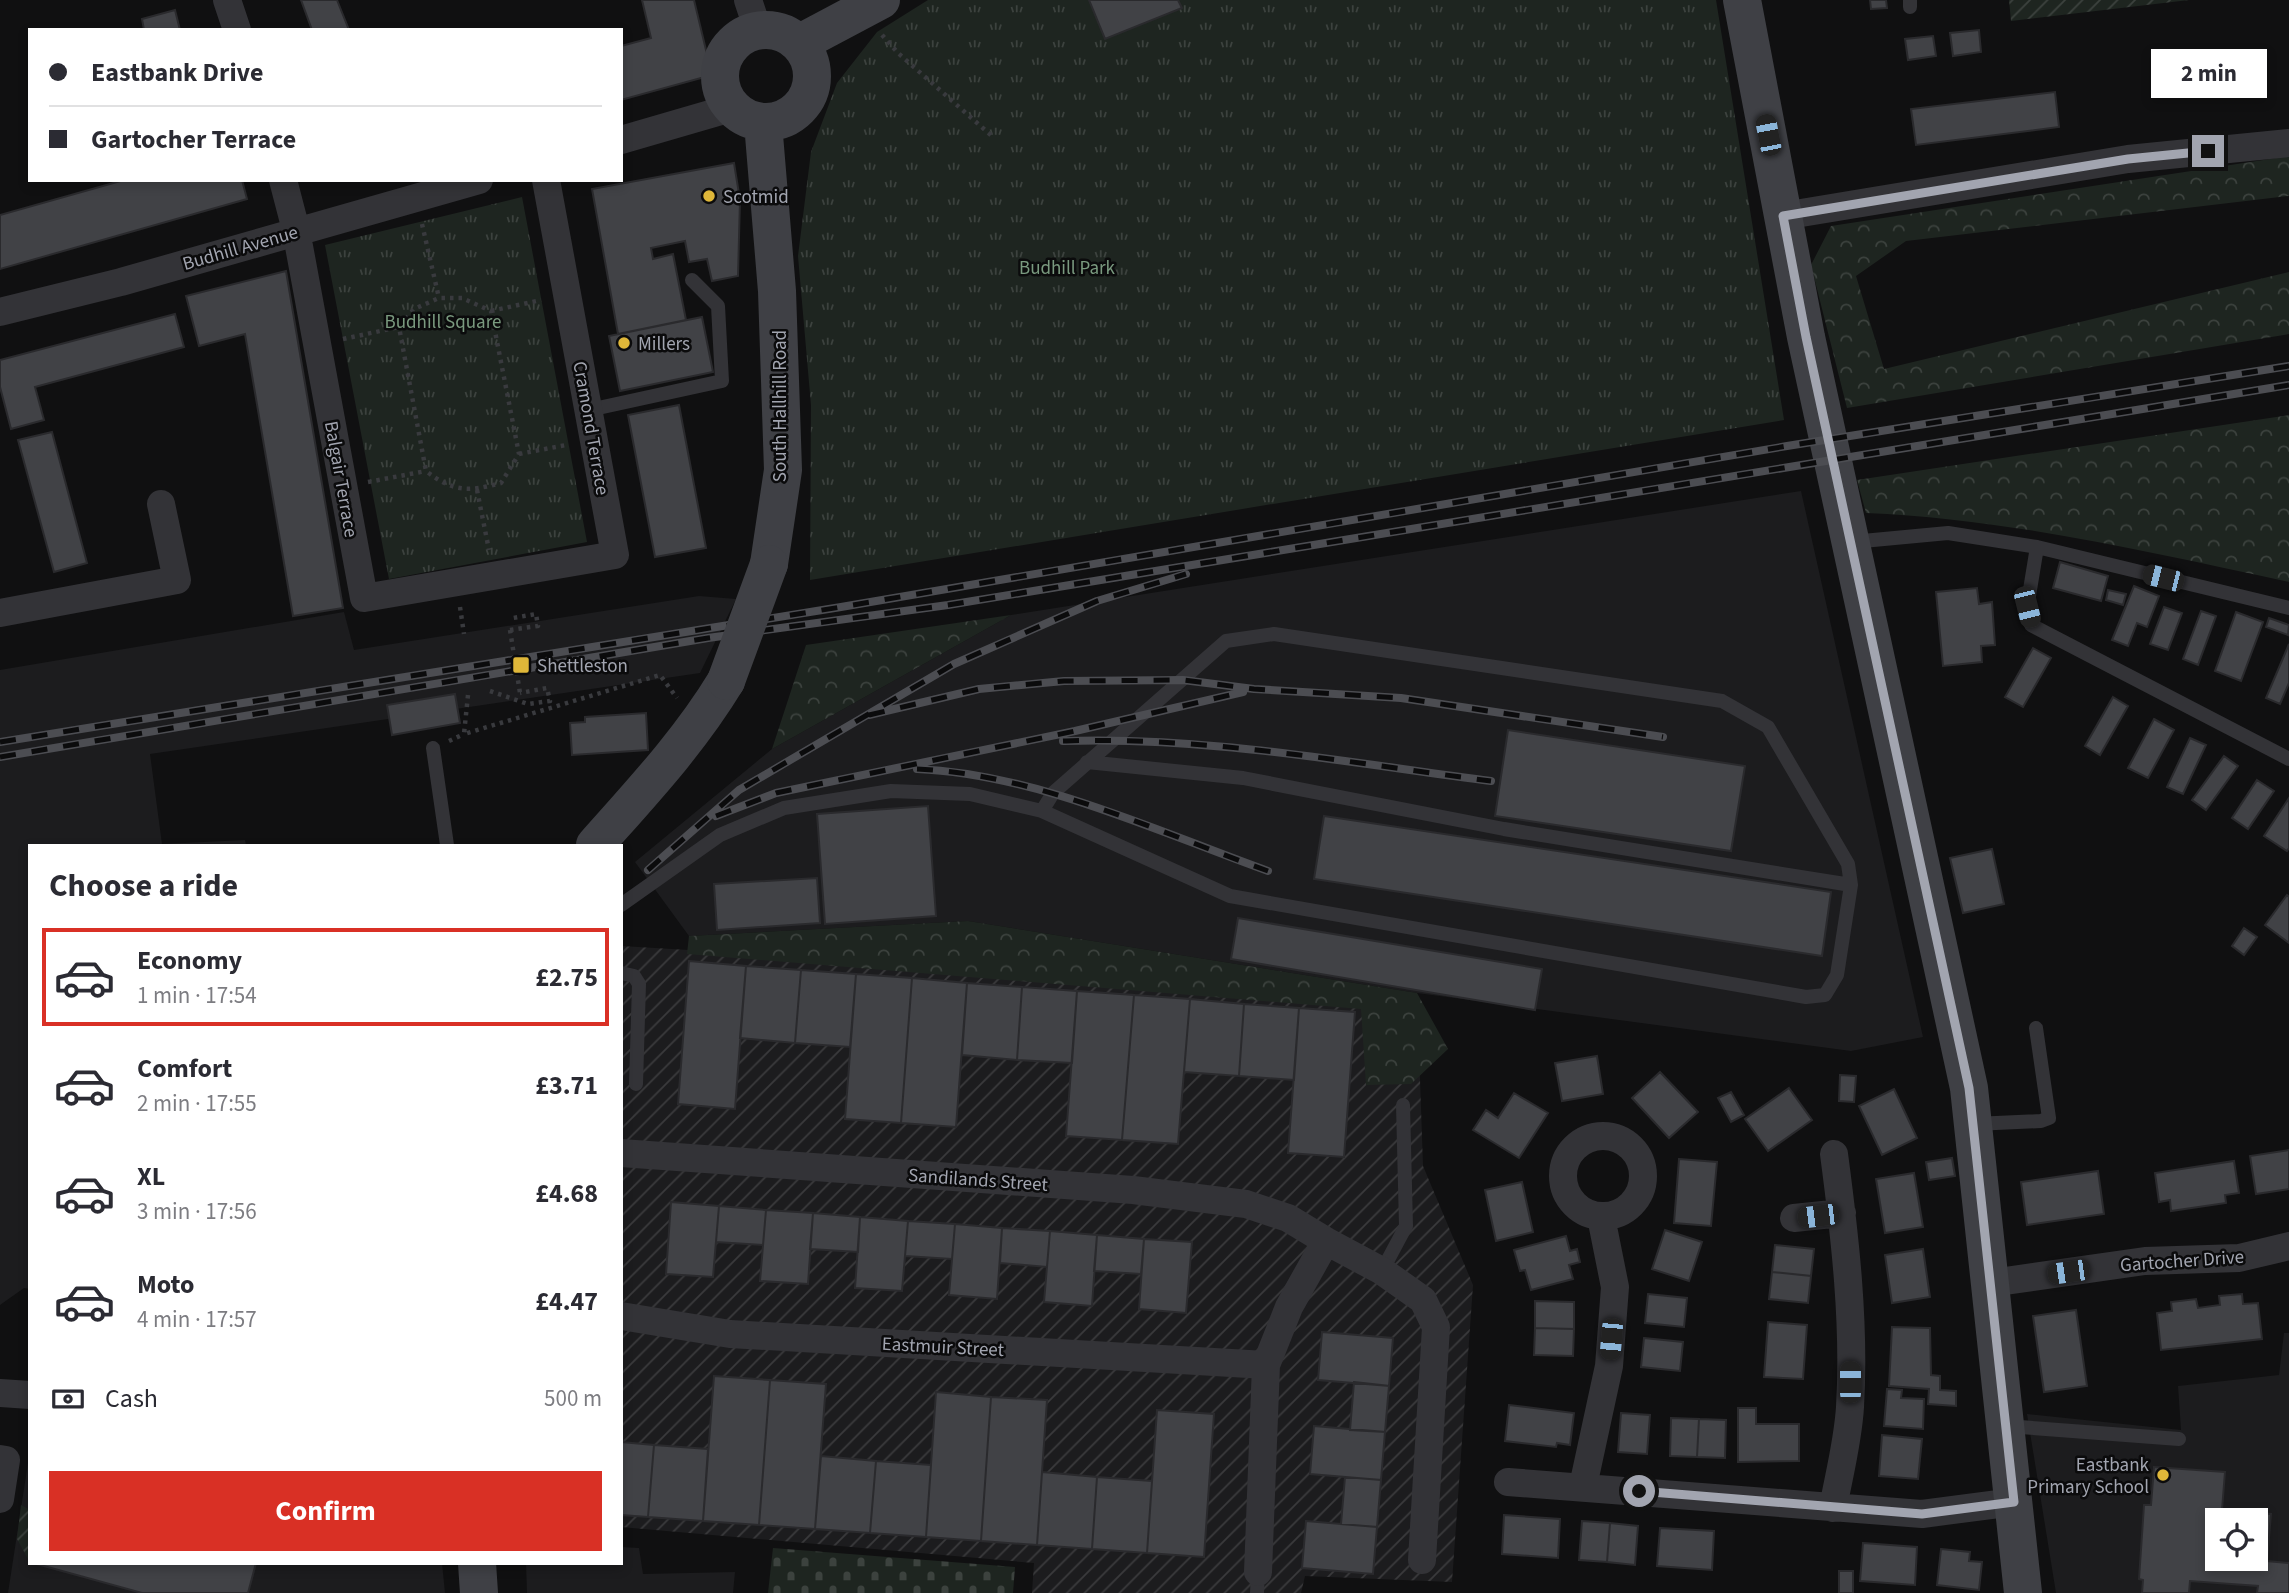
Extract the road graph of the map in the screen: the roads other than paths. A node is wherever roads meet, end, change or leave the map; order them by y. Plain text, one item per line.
1 (227, 0) edge
2 (1742, 0) edge
3 (871, 5) edge
4 (753, 15) edge
5 (236, 28) edge
6 (800, 43) junction
7 (747, 116) junction
8 (623, 140) edge
9 (2289, 143) edge
10 (284, 182) edge
11 (472, 182) edge
12 (546, 182) edge
13 (1783, 216) junction
14 (296, 230) junction
15 (692, 280) dead end
16 (0, 312) edge
17 (589, 410) junction
18 (161, 505) dead end
19 (1850, 542) junction
20 (2037, 547) junction
21 (494, 575) joint
22 (2289, 608) edge
23 (0, 613) edge
24 (433, 748) dead end
25 (2289, 759) edge
26 (1087, 762) junction
27 (1042, 811) junction
28 (447, 844) edge
29 (596, 844) edge
30 (1851, 885) junction
31 (623, 904) edge
32 (623, 973) edge
33 (2036, 1028) dead end
34 (636, 1084) dead end
35 (1403, 1105) dead end
36 (1973, 1124) junction
37 (623, 1153) edge
38 (1834, 1154) dead end
39 (1842, 1213) junction
40 (1601, 1217) dead end
41 (1794, 1219) dead end
42 (1326, 1241) junction
43 (2289, 1246) edge
44 (1382, 1271) junction
45 (1991, 1283) junction
46 (623, 1316) edge
47 (1266, 1365) junction
48 (0, 1393) edge
49 (28, 1395) edge
50 (2005, 1426) junction
51 (2179, 1439) dead end
52 (5, 1456) edge
53 (1508, 1482) dead end
54 (1583, 1486) junction
55 (0, 1499) edge
56 (2014, 1502) junction
57 (1833, 1508) junction
58 (1422, 1560) dead end
59 (477, 1565) edge
60 (1258, 1583) edge
61 (479, 1593) edge
62 (2023, 1593) edge

1 - 5 street
2 - 13 main road
3 - 6 main road
4 - 6 main road
4 - 7 main road
6 - 7 main road
7 - 8 street
7 - 29 main road, South Hallhill Road, bridge
9 - 13 street
10 - 14 street, Balgair Terrace
11 - 14 street, Budhill Avenue
12 - 17 street, Cramond Terrace
13 - 19 main road
14 - 16 street, Budhill Avenue
14 - 21 street, Balgair Terrace
15 - 17 lane
17 - 21 street, Cramond Terrace
18 - 23 street
19 - 20 lane
19 - 36 main road
20 - 22 lane
20 - 25 lane
24 - 28 lane
26 - 27 lane
26 - 30 lane
26 - 30 lane
27 - 30 lane
27 - 31 lane
32 - 34 lane
33 - 36 lane
35 - 44 lane
36 - 45 main road
37 - 42 street, Sandilands Street
38 - 39 street
39 - 41 street
39 - 57 street
40 - 54 street
42 - 44 street, Sandilands Street
42 - 47 street
43 - 45 street, Gartocher Drive
44 - 58 street, Sandilands Street
45 - 50 main road
46 - 47 street, Eastmuir Street
47 - 60 street
48 - 49 street
50 - 51 lane
50 - 56 main road
52 - 55 street
53 - 54 street
54 - 57 street
56 - 57 street
56 - 62 main road
59 - 61 main road

